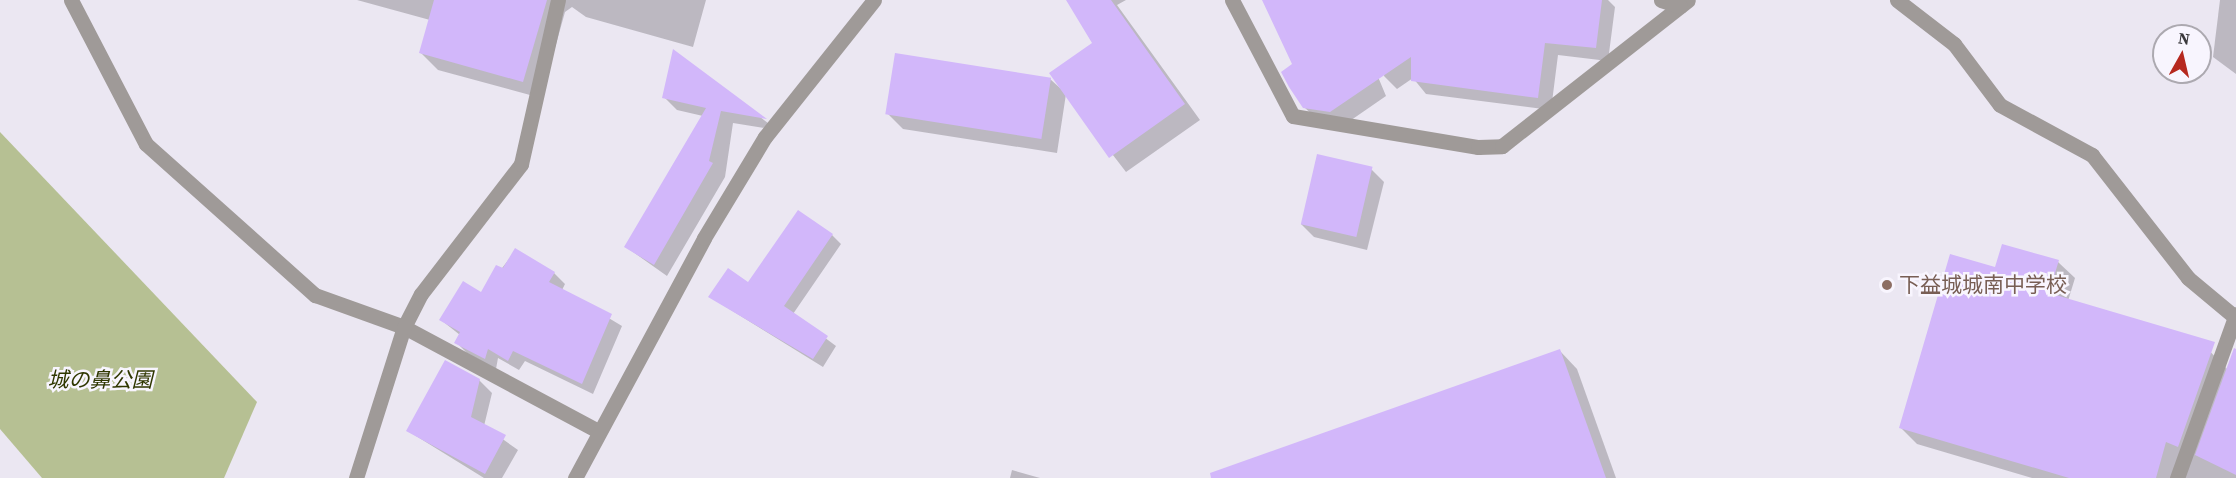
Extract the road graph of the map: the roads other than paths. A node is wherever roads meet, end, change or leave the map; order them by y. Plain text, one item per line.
1 (71, 0) edge
2 (558, 0) edge
3 (874, 0) edge
4 (1232, 0) edge
5 (1661, 0) edge
6 (1897, 0) edge
7 (1684, 3) edge
8 (2236, 316) edge
9 (404, 327) junction
10 (598, 431) junction
11 (356, 478) edge
12 (575, 478) edge
13 (2177, 478) edge

1 - 9 street
2 - 9 street
3 - 10 street
4 - 7 street
5 - 7 street
6 - 8 street
8 - 13 street
9 - 10 street
9 - 11 street
10 - 12 street

